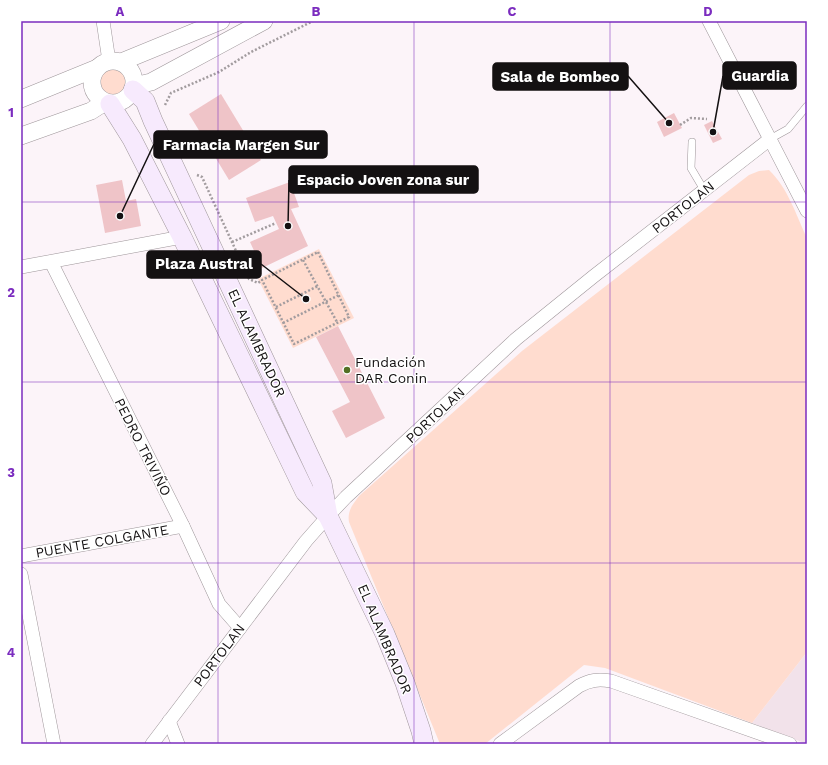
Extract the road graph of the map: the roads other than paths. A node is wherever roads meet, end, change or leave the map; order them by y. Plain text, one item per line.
1 (103, 21) edge
2 (221, 21) edge
3 (264, 21) edge
4 (709, 21) edge
5 (109, 64) junction
6 (134, 88) junction
7 (21, 99) edge
8 (107, 103) junction
9 (807, 106) edge
10 (21, 136) edge
11 (770, 139) junction
12 (692, 142) dead end
13 (704, 190) junction
14 (807, 211) edge
15 (182, 237) junction
16 (51, 262) junction
17 (21, 267) edge
18 (328, 516) junction
19 (183, 526) junction
20 (21, 556) edge
21 (21, 574) edge
22 (240, 628) junction
23 (169, 721) junction
24 (54, 744) edge
25 (152, 744) edge
26 (178, 744) edge
27 (424, 744) edge
28 (500, 744) edge
29 (790, 744) edge

1 - 5 street
2 - 5 street
3 - 6 street
4 - 11 street
5 - 6 street
5 - 7 street
5 - 8 street
6 - 8 street
6 - 18 main road, EL ALAMBRADOR
8 - 10 street
8 - 15 main road, EL ALAMBRADOR
9 - 11 lane
11 - 13 street, PORTOLAN
11 - 14 street
12 - 13 lane
13 - 18 street, PORTOLAN
15 - 16 street
15 - 18 main road, EL ALAMBRADOR
16 - 17 street
16 - 19 street, PEDRO TRIVIÑO
18 - 22 street, PORTOLAN
18 - 27 main road, EL ALAMBRADOR
19 - 20 street, PUENTE COLGANTE
19 - 22 street, PEDRO TRIVIÑO
21 - 24 street
22 - 23 street, PORTOLAN
23 - 25 street, PORTOLAN
23 - 26 street
28 - 29 street

